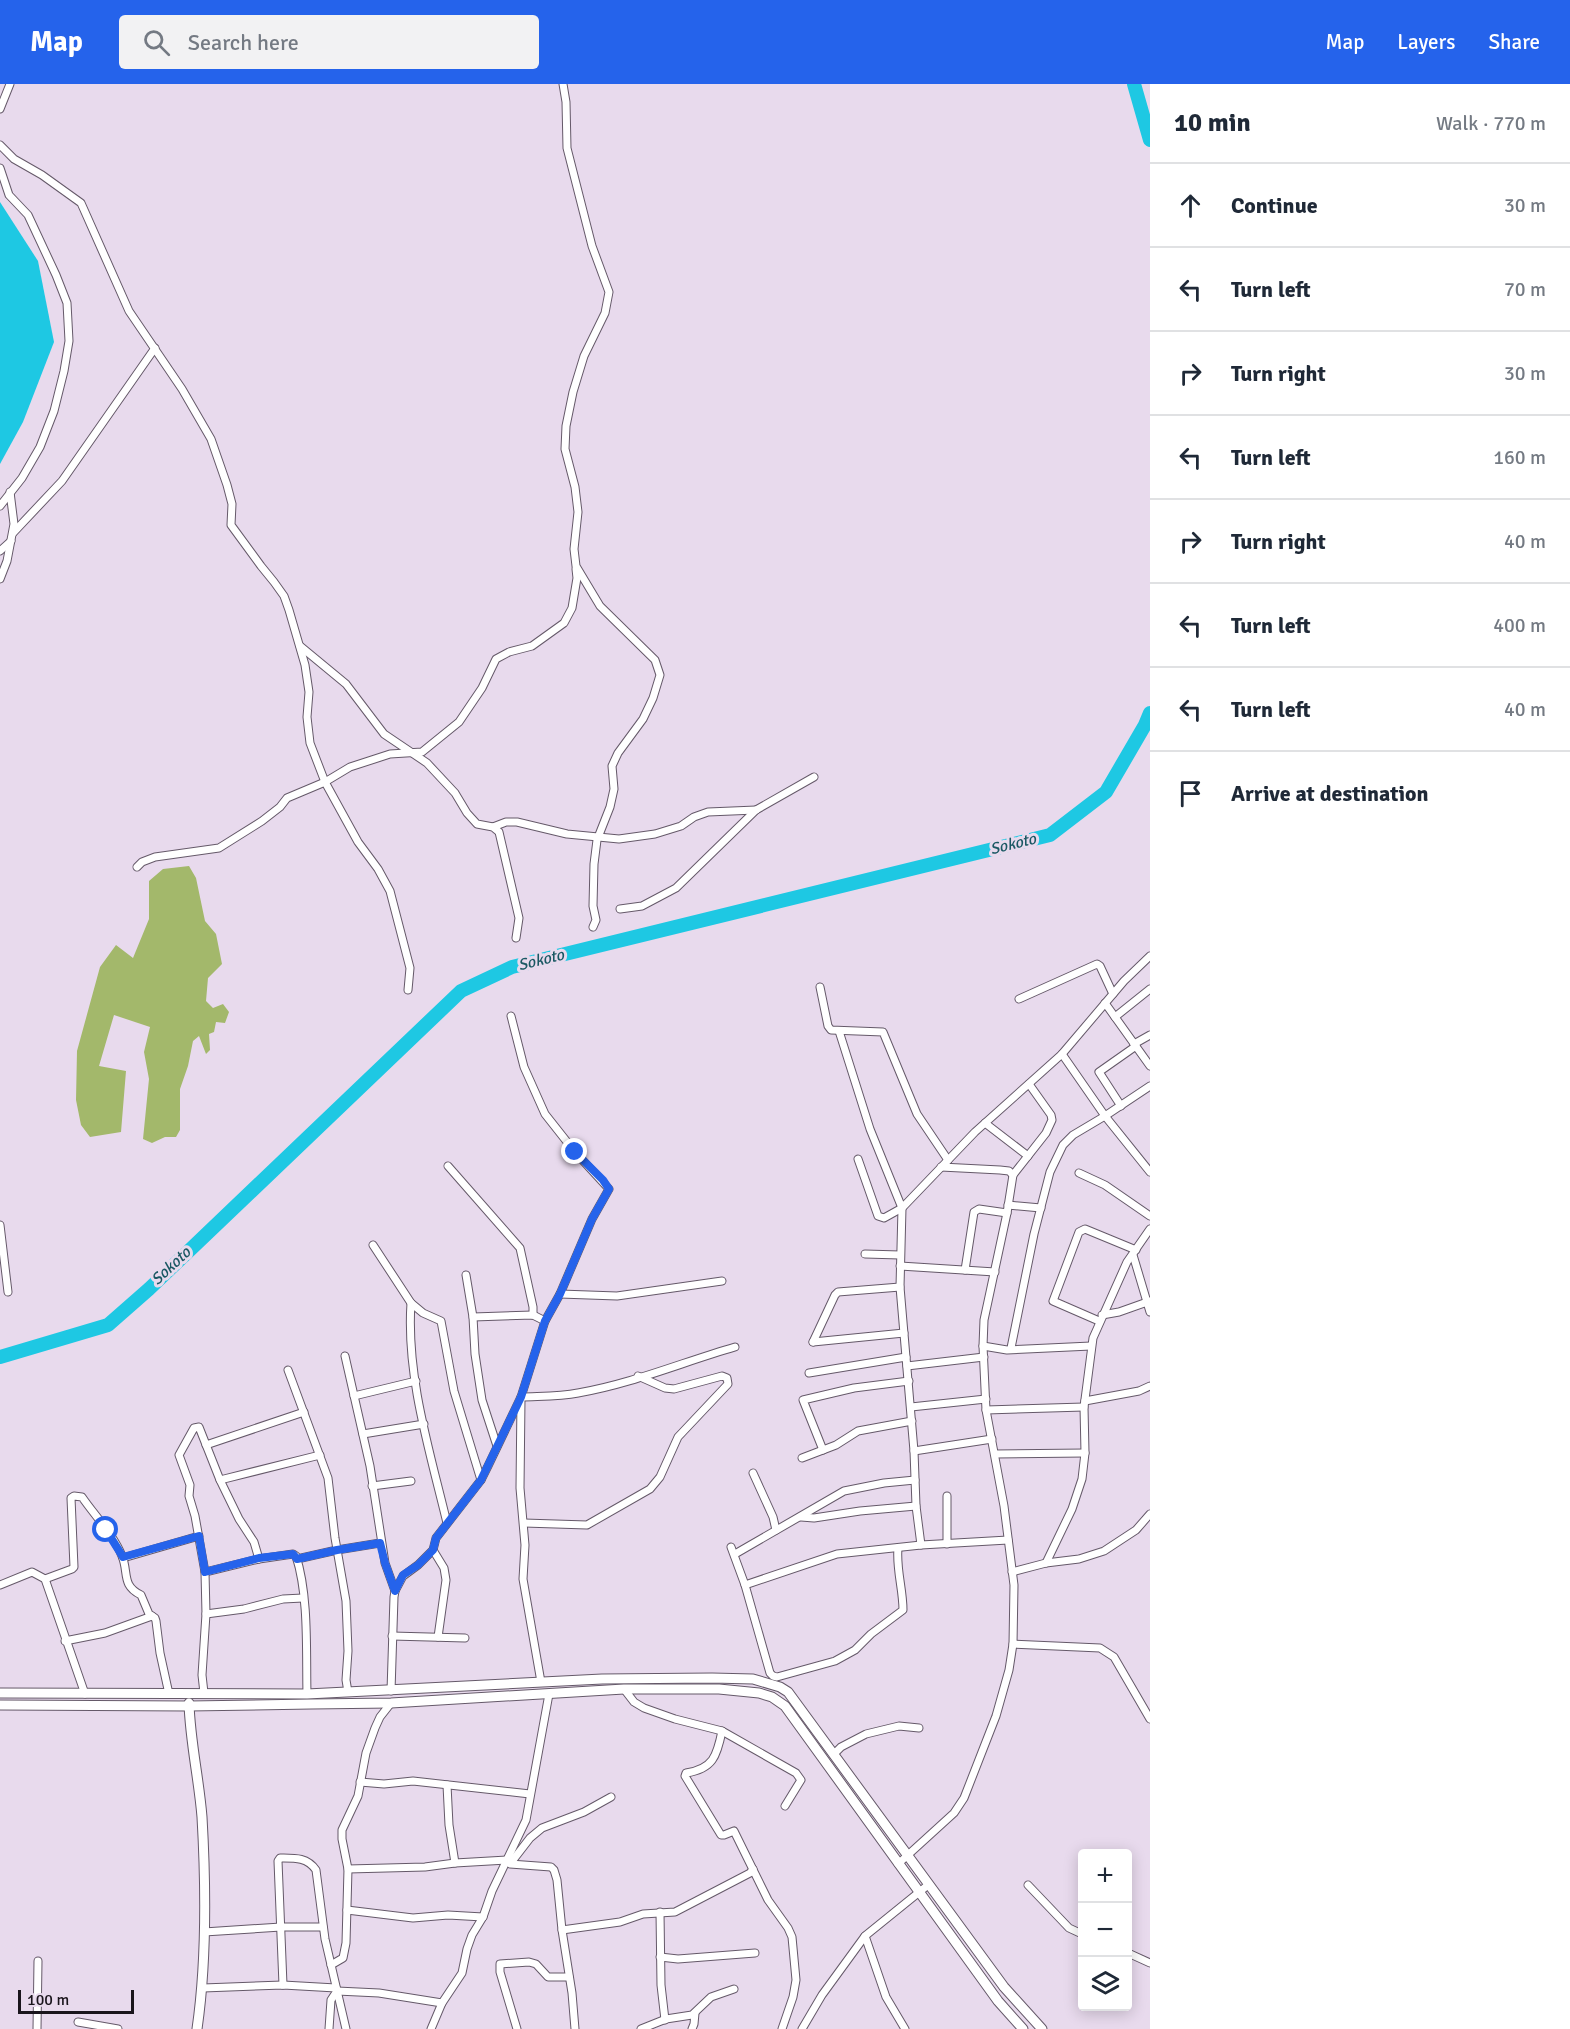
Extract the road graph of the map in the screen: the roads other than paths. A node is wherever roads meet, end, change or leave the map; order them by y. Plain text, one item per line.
1 (10, 84) edge
2 (562, 84) edge
3 (0, 109) edge
4 (0, 145) edge
5 (0, 168) edge
6 (0, 188) edge
7 (9, 195) junction
8 (155, 348) junction
9 (10, 492) junction
10 (0, 506) edge
11 (12, 537) junction
12 (0, 550) edge
13 (576, 566) junction
14 (0, 579) edge
15 (300, 646) junction
16 (414, 753) junction
17 (814, 777) dead end
18 (325, 782) junction
19 (756, 810) junction
20 (493, 827) junction
21 (598, 836) junction
22 (137, 867) dead end
23 (620, 909) dead end
24 (593, 927) dead end
25 (516, 938) dead end
26 (1150, 956) edge
27 (820, 987) dead end
28 (1150, 989) edge
29 (408, 990) dead end
30 (1113, 994) junction
31 (1018, 999) dead end
32 (1105, 1003) junction
33 (511, 1016) dead end
34 (1115, 1017) junction
35 (839, 1031) junction
36 (1150, 1035) edge
37 (1135, 1045) junction
38 (1062, 1054) junction
39 (1150, 1066) edge
40 (1029, 1084) junction
41 (1150, 1086) edge
42 (1121, 1106) junction
43 (1105, 1116) junction
44 (985, 1123) junction
45 (1028, 1156) junction
46 (858, 1159) dead end
47 (948, 1160) junction
48 (448, 1166) dead end
49 (941, 1167) junction
50 (1150, 1172) edge
51 (1079, 1173) dead end
52 (1013, 1175) junction
53 (902, 1208) junction
54 (1008, 1208) junction
55 (1041, 1208) junction
56 (1150, 1216) edge
57 (0, 1225) edge
58 (1150, 1229) edge
59 (373, 1245) dead end
60 (1134, 1252) junction
61 (865, 1254) dead end
62 (900, 1255) junction
63 (900, 1266) junction
64 (965, 1270) junction
65 (995, 1272) junction
66 (466, 1275) dead end
67 (723, 1281) dead end
68 (900, 1287) junction
69 (8, 1292) dead end
70 (560, 1294) junction
71 (1148, 1301) edge
72 (411, 1303) junction
73 (1150, 1312) edge
74 (533, 1314) junction
75 (473, 1317) junction
76 (1101, 1318) junction
77 (545, 1321) junction
78 (904, 1333) junction
79 (983, 1346) junction
80 (1091, 1346) junction
81 (735, 1347) dead end
82 (1011, 1348) junction
83 (345, 1356) dead end
84 (984, 1357) junction
85 (907, 1361) junction
86 (288, 1370) dead end
87 (809, 1373) dead end
88 (638, 1376) junction
89 (416, 1381) junction
90 (909, 1381) junction
91 (1150, 1386) edge
92 (354, 1396) junction
93 (521, 1397) junction
94 (986, 1399) junction
95 (1084, 1404) junction
96 (911, 1407) junction
97 (986, 1410) junction
98 (304, 1412) junction
99 (912, 1421) junction
100 (424, 1424) junction
101 (363, 1434) junction
102 (992, 1439) junction
103 (206, 1445) junction
104 (496, 1446) junction
105 (823, 1450) junction
106 (914, 1451) junction
107 (1085, 1453) junction
108 (995, 1454) junction
109 (320, 1455) junction
110 (802, 1458) dead end
111 (753, 1473) dead end
112 (220, 1480) junction
113 (481, 1480) junction
114 (915, 1480) junction
115 (411, 1481) dead end
116 (372, 1486) junction
117 (947, 1496) dead end
118 (916, 1506) junction
119 (1150, 1514) edge
120 (801, 1517) junction
121 (447, 1523) junction
122 (524, 1523) junction
123 (776, 1530) junction
124 (199, 1536) junction
125 (1008, 1540) junction
126 (380, 1543) junction
127 (947, 1544) junction
128 (921, 1545) junction
129 (898, 1548) junction
130 (337, 1550) junction
131 (433, 1550) junction
132 (123, 1557) junction
133 (259, 1558) junction
134 (297, 1559) junction
135 (1046, 1563) junction
136 (205, 1572) junction
137 (1012, 1572) junction
138 (45, 1579) junction
139 (0, 1585) edge
140 (745, 1585) junction
141 (395, 1591) junction
142 (303, 1598) junction
143 (206, 1614) junction
144 (152, 1616) junction
145 (392, 1636) junction
146 (438, 1637) junction
147 (465, 1638) dead end
148 (65, 1641) junction
149 (1013, 1644) junction
150 (541, 1683) junction
151 (624, 1689) junction
152 (391, 1691) junction
153 (348, 1692) junction
154 (0, 1693) edge
155 (204, 1693) junction
156 (85, 1694) junction
157 (169, 1694) junction
158 (189, 1694) junction
159 (307, 1694) junction
160 (549, 1694) junction
161 (392, 1702) junction
162 (0, 1705) edge
163 (189, 1706) junction
164 (1150, 1719) edge
165 (919, 1728) dead end
166 (722, 1731) junction
167 (834, 1754) junction
168 (360, 1782) junction
169 (447, 1785) junction
170 (530, 1794) junction
171 (611, 1797) dead end
172 (785, 1806) dead end
173 (908, 1857) junction
174 (509, 1862) junction
175 (455, 1863) junction
176 (898, 1864) junction
177 (348, 1869) junction
178 (753, 1869) junction
179 (928, 1885) junction
180 (1028, 1885) dead end
181 (918, 1892) junction
182 (346, 1910) junction
183 (660, 1912) junction
184 (483, 1917) junction
185 (281, 1927) junction
186 (323, 1927) junction
187 (562, 1930) junction
188 (204, 1932) junction
189 (1078, 1932) edge
190 (865, 1936) junction
191 (755, 1953) dead end
192 (1132, 1955) edge
193 (660, 1957) junction
194 (38, 1961) dead end
195 (1150, 1963) edge
196 (331, 1965) junction
197 (569, 1977) junction
198 (283, 1985) junction
199 (203, 1988) junction
200 (734, 1989) dead end
201 (336, 1990) junction
202 (442, 2003) junction
203 (695, 2013) junction
204 (665, 2020) junction
205 (78, 2022) dead end
206 (36, 2029) edge
207 (118, 2029) edge
208 (197, 2029) edge
209 (328, 2029) edge
210 (346, 2029) edge
211 (431, 2029) edge
212 (517, 2029) edge
213 (575, 2029) edge
214 (641, 2029) edge
215 (692, 2029) edge
216 (782, 2029) edge
217 (802, 2029) edge
218 (905, 2029) edge
219 (1023, 2029) edge
220 (1042, 2029) edge

1 - 3 street
2 - 13 street
4 - 8 street
5 - 7 street
6 - 7 street
7 - 9 street
8 - 11 street
8 - 15 street
9 - 10 street
9 - 11 street
11 - 12 street
11 - 14 street
13 - 16 street
13 - 21 street
15 - 16 street
15 - 18 street
16 - 18 street
16 - 20 street
17 - 19 street
18 - 22 street
18 - 29 street
19 - 21 street
19 - 23 street
20 - 21 street
20 - 25 street
21 - 24 street
26 - 30 street
27 - 35 street
28 - 34 street
30 - 31 street
30 - 32 street
32 - 34 street
32 - 38 street
33 - 70 street
34 - 37 street
35 - 47 street
35 - 53 street
36 - 37 street
37 - 39 street
37 - 42 street
38 - 40 street
38 - 43 street
40 - 44 street
40 - 45 street
41 - 42 street
42 - 43 street
43 - 50 street
43 - 55 street
44 - 45 street
44 - 47 street
45 - 52 street
46 - 53 street
47 - 49 street
48 - 74 street
49 - 52 street
49 - 53 street
51 - 56 street
52 - 54 street
53 - 62 street
54 - 55 street
54 - 64 street
54 - 65 street
55 - 82 street
57 - 69 street
58 - 60 street
59 - 72 street
60 - 71 street
60 - 76 street
60 - 76 street
61 - 62 street
62 - 63 street
63 - 64 street
63 - 68 street
64 - 65 street
65 - 79 street
66 - 75 street
67 - 70 street
68 - 78 street
68 - 78 street
70 - 77 street
71 - 73 street
71 - 76 street
72 - 89 street
72 - 113 street
74 - 75 street
74 - 77 street
75 - 104 street
76 - 80 street
77 - 93 street
78 - 85 street
79 - 82 street
79 - 84 street
80 - 82 street
80 - 95 street
81 - 88 street
83 - 92 street
84 - 85 street
84 - 94 street
85 - 87 street
85 - 90 street
86 - 98 street
88 - 93 street
88 - 122 street
89 - 92 street
89 - 100 street
90 - 96 street
90 - 105 street
91 - 95 street
92 - 101 street
93 - 104 street
93 - 122 street
94 - 96 street
94 - 97 street
95 - 97 street
95 - 107 street
96 - 99 street
97 - 102 street
98 - 103 street
98 - 109 street
99 - 105 street
99 - 106 street
100 - 101 street
100 - 121 street
101 - 116 street
102 - 106 street
102 - 108 street
103 - 112 street
103 - 124 street
104 - 113 street
105 - 110 street
106 - 114 street
107 - 108 street
107 - 135 street
108 - 125 street
109 - 112 street
109 - 130 street
111 - 123 street
112 - 133 street
113 - 121 street
114 - 118 street
114 - 120 street
115 - 116 street
116 - 126 street
117 - 127 street
118 - 120 street
118 - 128 street
119 - 135 street
120 - 123 street
121 - 131 street
122 - 150 street
123 - 140 street
124 - 132 street
124 - 136 street
125 - 127 street
125 - 137 street
126 - 130 street
126 - 141 street
127 - 128 street
128 - 129 street
129 - 140 street
129 - 140 street
130 - 134 street
130 - 153 street
131 - 141 street
131 - 146 street
132 - 138 street
132 - 144 street
133 - 134 street
133 - 136 street
134 - 142 street
135 - 137 street
136 - 143 street
137 - 149 street
138 - 139 street
138 - 148 street
141 - 145 street
142 - 143 street
142 - 159 street
143 - 155 street
144 - 148 street
144 - 157 street
145 - 146 street
145 - 152 street
146 - 147 street
148 - 156 street
149 - 164 street
149 - 173 street
150 - 152 street
150 - 167 street
151 - 160 street
151 - 166 street
151 - 176 street
152 - 153 street
153 - 159 street
154 - 156 street
155 - 158 street
155 - 159 street
156 - 157 street
157 - 158 street
158 - 163 street
160 - 161 street
160 - 170 street
161 - 163 street
161 - 168 street
162 - 163 street
163 - 188 street
165 - 167 street
166 - 172 street
166 - 178 street
167 - 173 street
168 - 169 street
168 - 177 street
169 - 170 street
169 - 175 street
170 - 174 street
171 - 174 street
173 - 176 street
173 - 179 street
174 - 175 street
174 - 184 street
174 - 187 street
175 - 177 street
176 - 181 street
177 - 182 street
178 - 183 street
178 - 216 street
179 - 181 street
179 - 220 street
180 - 189 street
181 - 190 street
181 - 219 street
182 - 184 street
182 - 196 street
183 - 187 street
183 - 193 street
184 - 202 street
185 - 186 street
185 - 186 street
185 - 188 street
185 - 198 street
186 - 196 street
187 - 197 street
188 - 199 street
190 - 217 street
190 - 218 street
191 - 193 street
192 - 195 street
193 - 204 street
194 - 206 street
196 - 201 street
197 - 212 street
197 - 213 street
198 - 199 street
198 - 201 street
199 - 208 street
200 - 203 street
201 - 202 street
201 - 209 street
201 - 210 street
202 - 211 street
203 - 204 street
203 - 215 street
204 - 214 street
205 - 207 street

